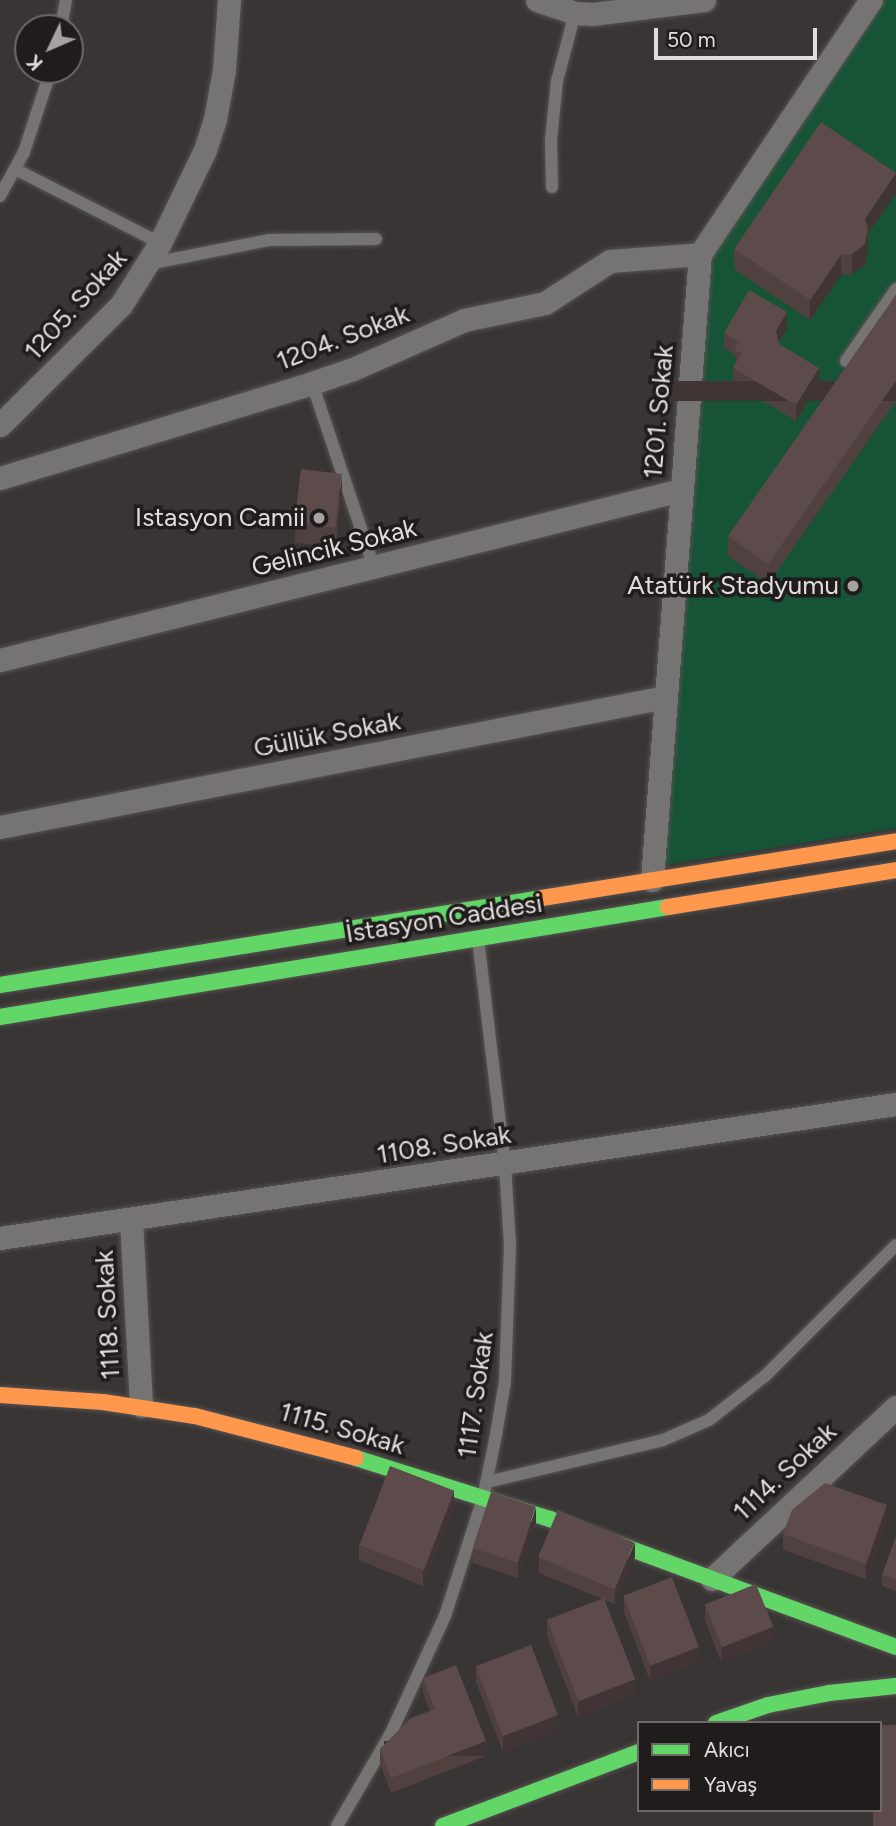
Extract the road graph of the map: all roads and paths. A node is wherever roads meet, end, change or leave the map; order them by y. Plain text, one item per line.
1 (229, 0) edge
2 (537, 0) edge
3 (704, 0) edge
4 (871, 0) edge
5 (575, 13) junction
6 (47, 84) edge
7 (15, 169) junction
8 (552, 187) dead end
9 (0, 196) edge
10 (376, 239) dead end
11 (160, 243) junction
12 (700, 254) junction
13 (148, 264) junction
14 (896, 289) edge
15 (846, 362) edge
16 (312, 383) junction
17 (0, 425) edge
18 (0, 478) edge
19 (681, 490) junction
20 (374, 567) junction
21 (0, 660) edge
22 (664, 697) junction
23 (0, 827) edge
24 (896, 841) edge
25 (896, 870) edge
26 (652, 880) junction
27 (478, 938) junction
28 (0, 985) edge
29 (0, 1017) edge
30 (896, 1104) edge
31 (505, 1165) junction
32 (131, 1220) junction
33 (0, 1238) edge
34 (896, 1245) edge
35 (0, 1395) edge
36 (141, 1406) junction
37 (896, 1407) edge
38 (485, 1490) junction
39 (712, 1579) junction
40 (896, 1647) edge
41 (896, 1686) edge
42 (722, 1721) edge
43 (637, 1753) edge
44 (337, 1826) edge
45 (443, 1826) edge

1 - 11 street
2 - 5 street
3 - 5 street
4 - 12 street, 1201. Sokak
5 - 8 lane
6 - 7 lane
7 - 9 lane
7 - 11 lane
10 - 13 lane, 1205. Sokak
11 - 13 street
12 - 16 street, 1204. Sokak
12 - 19 street, 1201. Sokak
13 - 17 street, 1205. Sokak
14 - 15 lane
16 - 18 street, 1204. Sokak
16 - 20 lane
19 - 20 street, Gelincik Sokak
19 - 22 street, 1201. Sokak
20 - 21 street, Gelincik Sokak
22 - 23 street, Güllük Sokak
22 - 26 street, 1201. Sokak
24 - 26 main road, İstasyon Caddesi
25 - 27 main road, İstasyon Caddesi
26 - 28 main road, İstasyon Caddesi
27 - 29 main road, İstasyon Caddesi
27 - 31 lane, 1117. Sokak
30 - 31 street, 1108. Sokak
31 - 32 street, 1108. Sokak
31 - 38 lane, 1117. Sokak
32 - 33 street, 1108. Sokak
32 - 36 street, 1118. Sokak
34 - 38 lane
35 - 36 main road, 1115. Sokak
36 - 38 main road, 1115. Sokak
37 - 39 street, 1114. Sokak
38 - 39 main road, 1115. Sokak
38 - 44 lane, 1117. Sokak
39 - 40 main road, 1115. Sokak
41 - 42 main road
43 - 45 main road

